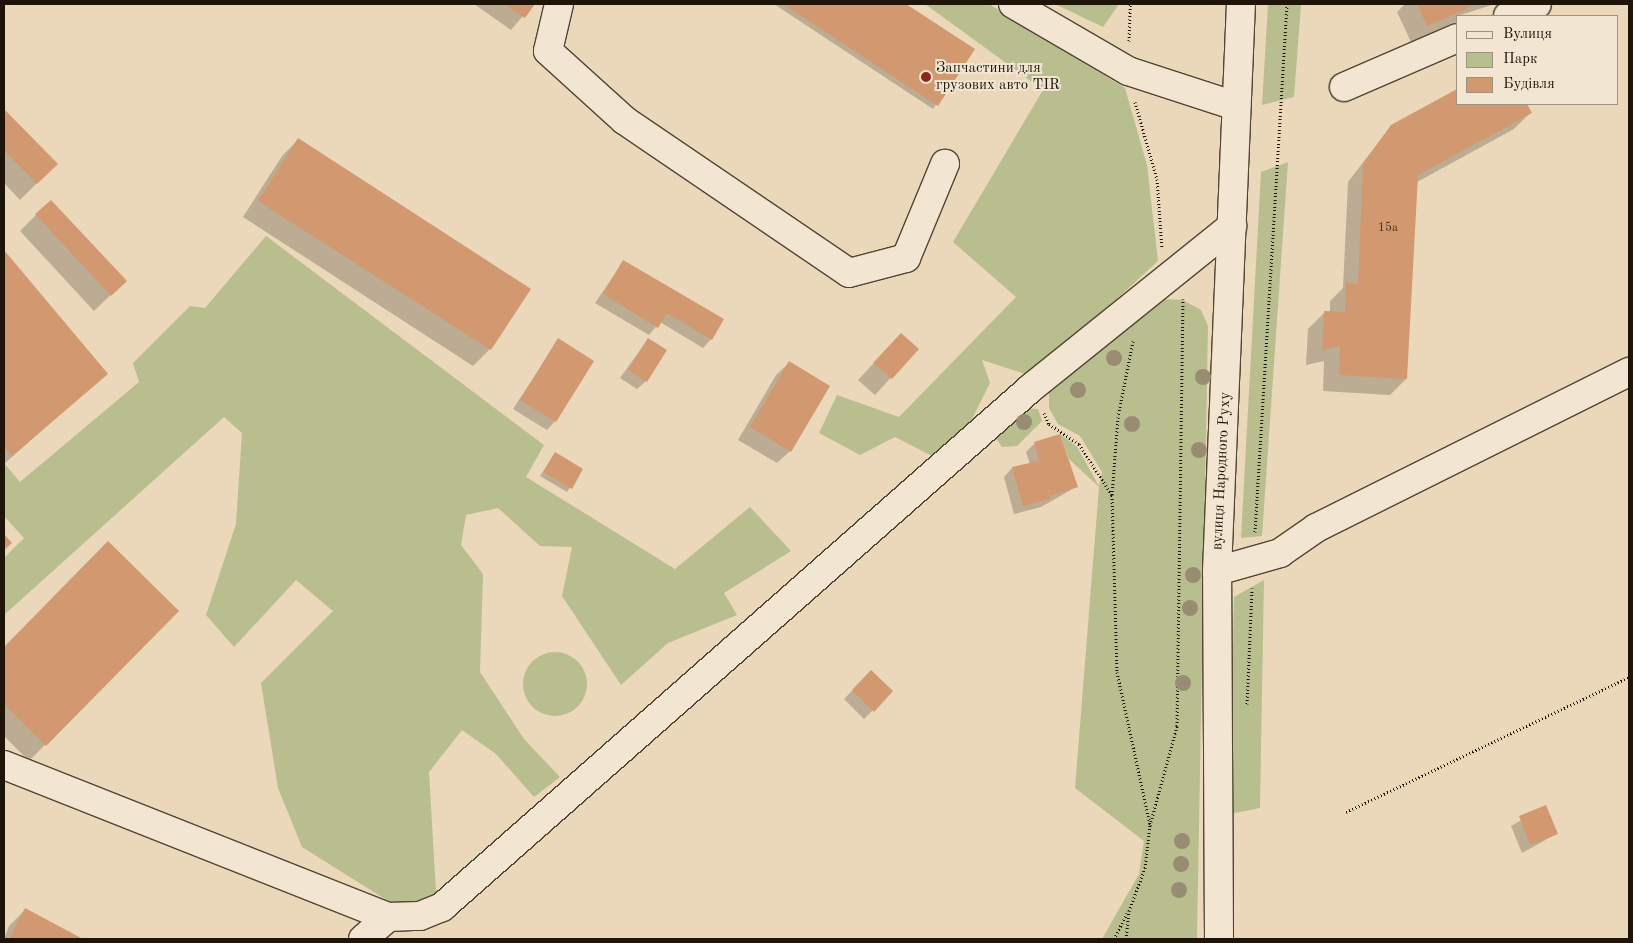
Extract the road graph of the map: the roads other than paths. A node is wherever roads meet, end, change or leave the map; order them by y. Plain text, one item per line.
1 (559, 4) edge
2 (1013, 4) edge
3 (1241, 4) edge
4 (1536, 4) edge
5 (1510, 15) edge
6 (1456, 38) edge
7 (1344, 87) dead end
8 (1236, 106) junction
9 (945, 164) dead end
10 (1232, 226) junction
11 (1629, 372) edge
12 (1217, 571) junction
13 (4, 766) edge
14 (388, 917) junction
15 (363, 939) edge
16 (1219, 939) edge

1 - 9 street
2 - 8 street
3 - 8 street, вулиця Народного Руху
4 - 5 street
6 - 7 street
8 - 10 street, вулиця Народного Руху
10 - 12 street, вулиця Народного Руху
10 - 14 street
11 - 12 street
12 - 16 street, вулиця Народного Руху
13 - 14 street
14 - 15 street

